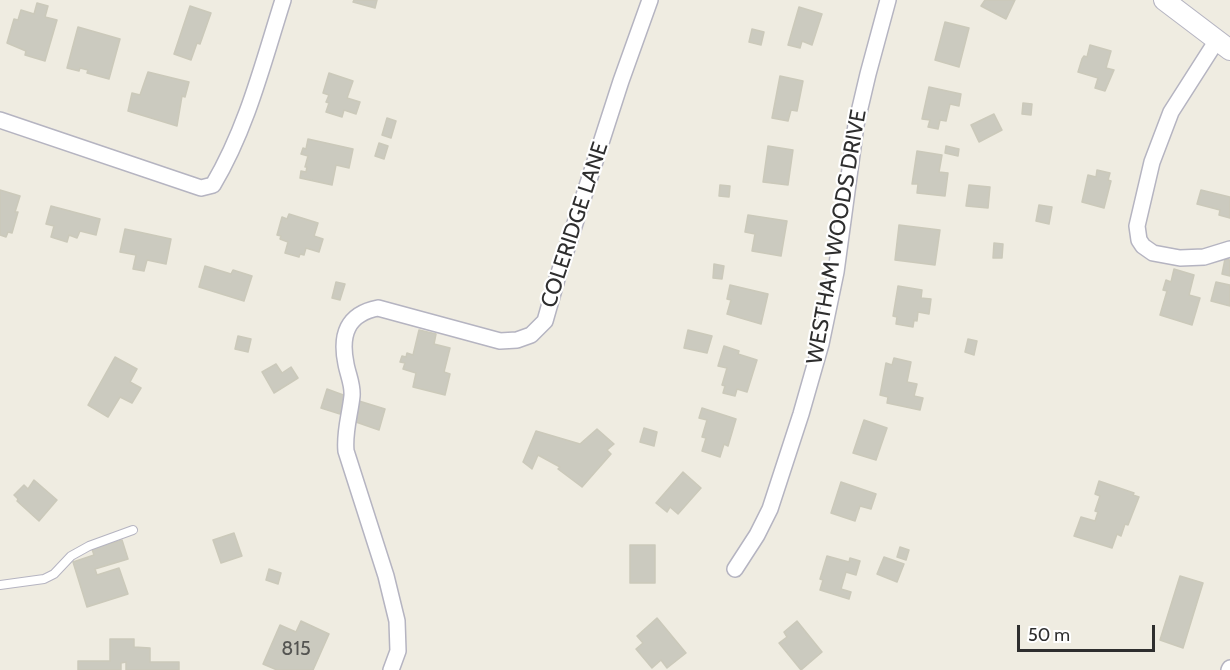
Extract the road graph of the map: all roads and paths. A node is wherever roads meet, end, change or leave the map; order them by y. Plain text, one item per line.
1 (283, 0) edge
2 (650, 0) edge
3 (888, 0) edge
4 (1164, 0) edge
5 (1224, 45) edge
6 (0, 120) edge
7 (1230, 249) edge
8 (133, 530) dead end
9 (735, 569) dead end
10 (0, 585) edge
11 (391, 670) edge

1 - 6 street
2 - 11 street, COLERIDGE LANE
3 - 9 street, WESTHAM WOODS DRIVE
4 - 5 street
5 - 7 street
8 - 10 lane

